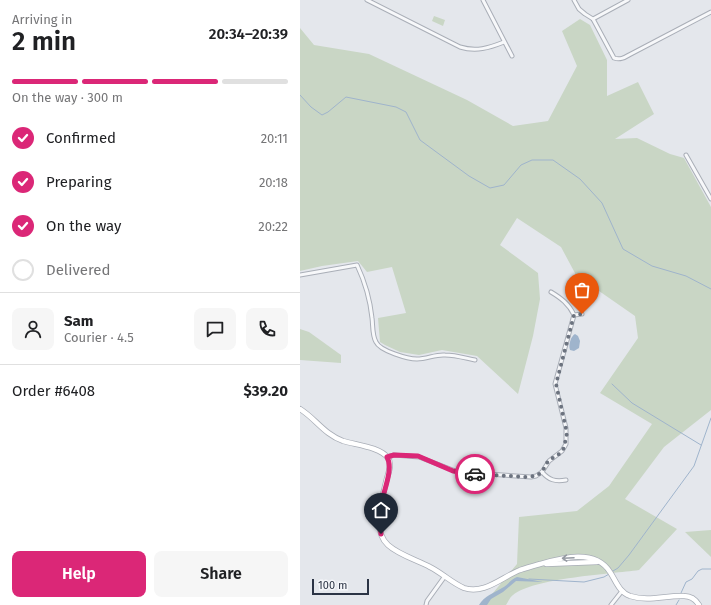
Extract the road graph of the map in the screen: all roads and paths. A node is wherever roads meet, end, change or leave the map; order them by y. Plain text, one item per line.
1 (367, 0) edge
2 (482, 0) edge
3 (574, 0) edge
4 (628, 0) edge
5 (711, 12) edge
6 (593, 19) junction
7 (504, 42) junction
8 (512, 56) dead end
9 (686, 155) dead end
10 (711, 199) edge
11 (300, 275) edge
12 (551, 292) dead end
13 (582, 314) dead end
14 (574, 315) junction
15 (475, 360) dead end
16 (300, 409) edge
17 (387, 457) junction
18 (542, 472) junction
19 (566, 480) dead end
20 (445, 576) junction
21 (622, 591) junction
22 (426, 605) edge
23 (612, 605) edge
24 (699, 605) edge

1 - 7 street
2 - 7 street
3 - 6 street
4 - 6 street
5 - 6 street
7 - 8 street
9 - 10 street
11 - 15 street
12 - 14 street
13 - 14 street
14 - 18 street
16 - 17 street
17 - 18 street
17 - 20 street
18 - 19 street
20 - 21 street
20 - 22 street
21 - 23 street
21 - 24 street

